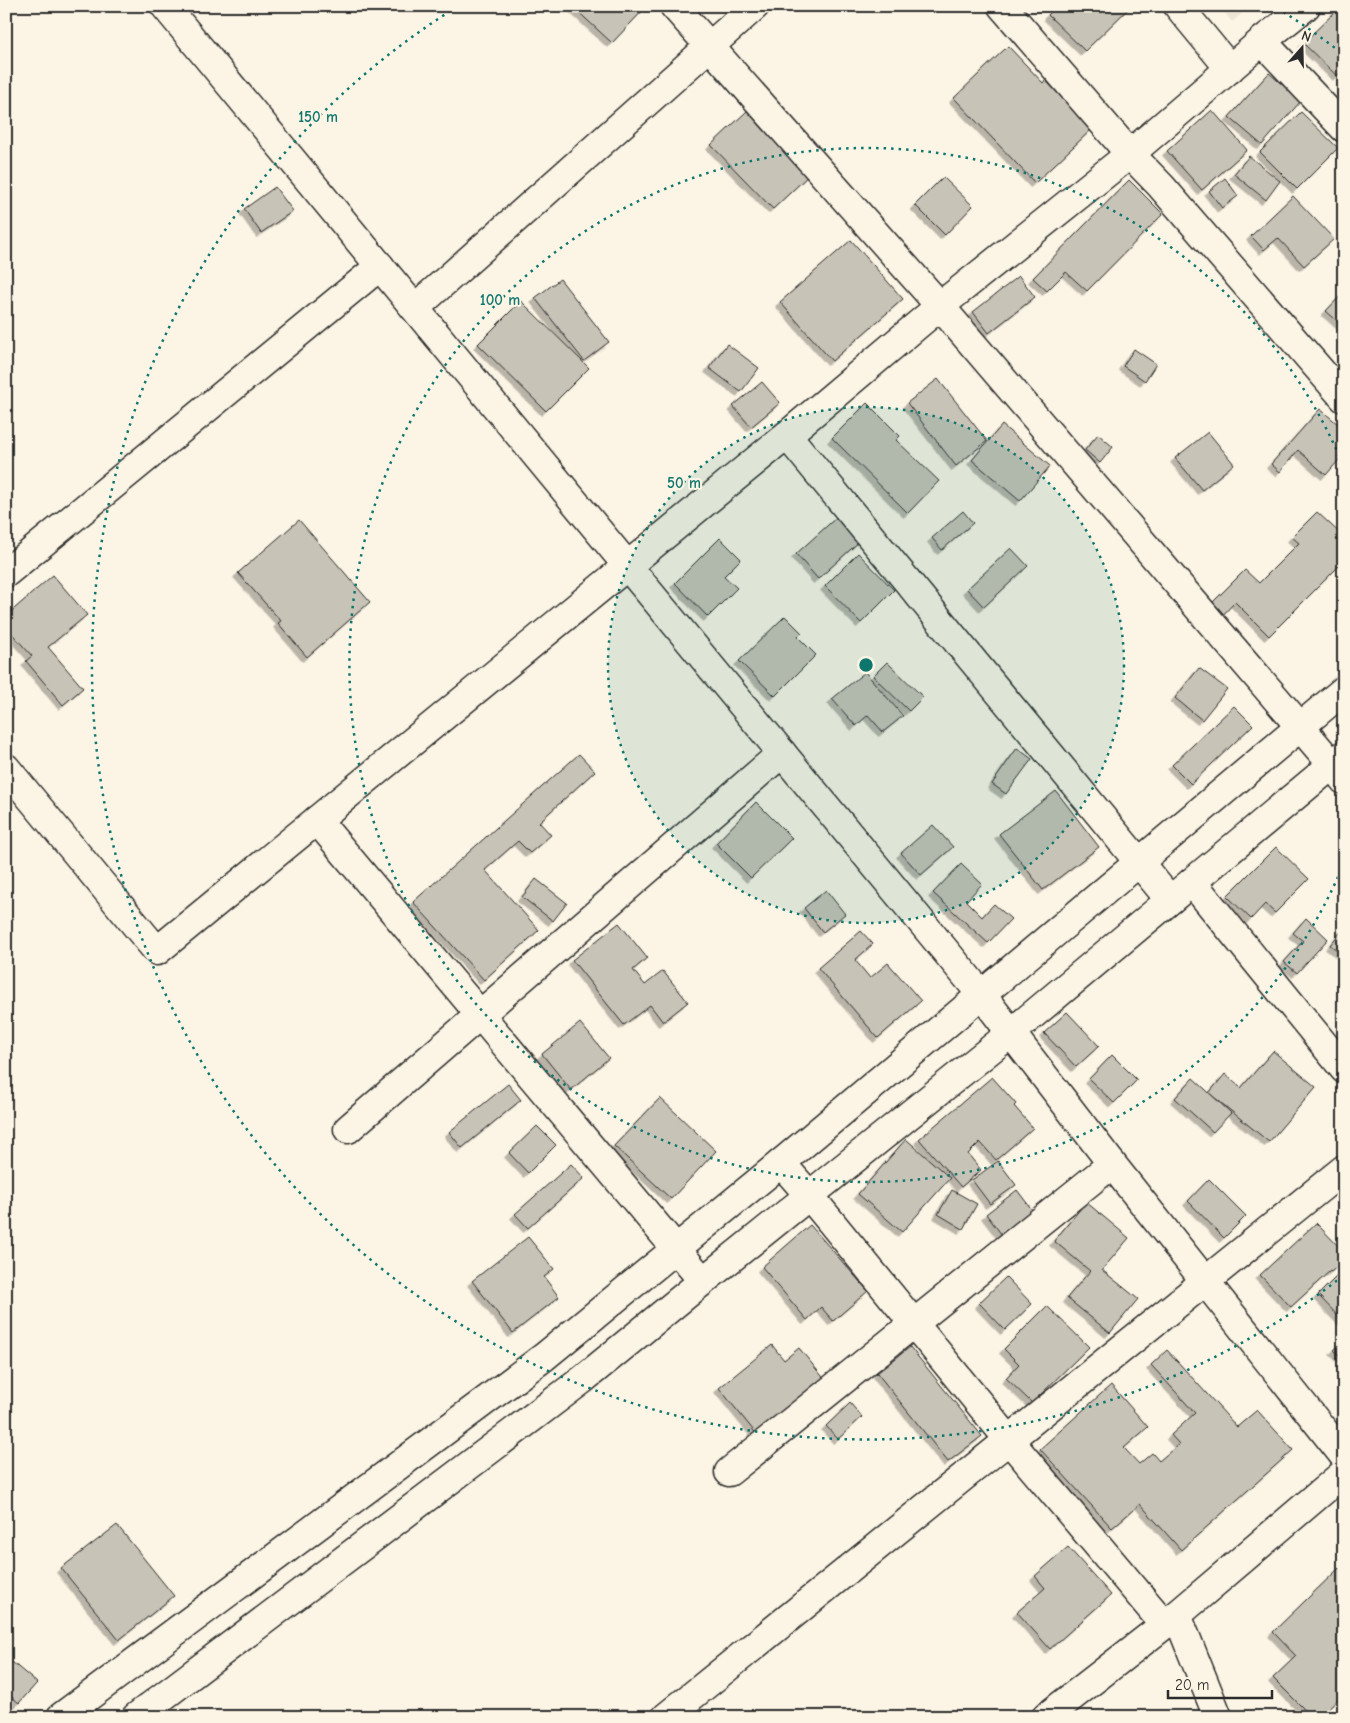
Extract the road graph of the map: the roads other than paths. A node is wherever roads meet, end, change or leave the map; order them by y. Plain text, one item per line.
1 (165, 6) edge
2 (674, 6) edge
3 (755, 6) edge
4 (1002, 6) edge
5 (1178, 6) edge
6 (1306, 6) edge
7 (1262, 41) junction
8 (709, 46) junction
9 (1230, 69) junction
10 (1344, 128) edge
11 (1130, 154) junction
12 (380, 266) junction
13 (940, 306) junction
14 (414, 308) junction
15 (1344, 398) edge
16 (787, 435) junction
17 (628, 566) junction
18 (6, 573) edge
19 (1344, 690) edge
20 (1299, 726) junction
21 (782, 753) junction
22 (1340, 766) edge
23 (6, 768) edge
24 (317, 820) junction
25 (1140, 862) junction
26 (1192, 882) junction
27 (1170, 900) junction
28 (982, 994) junction
29 (481, 1014) junction
30 (1011, 1033) junction
31 (1344, 1069) edge
32 (348, 1128) dead end
33 (781, 1163) junction
34 (1112, 1164) junction
35 (1344, 1170) edge
36 (809, 1195) junction
37 (675, 1249) junction
38 (1206, 1280) junction
39 (703, 1281) junction
40 (913, 1324) junction
41 (1009, 1440) junction
42 (1344, 1456) edge
43 (729, 1472) dead end
44 (1344, 1472) edge
45 (1171, 1620) junction
46 (61, 1717) edge
47 (136, 1717) edge
48 (666, 1717) edge
49 (1046, 1717) edge
50 (1218, 1717) edge

1 - 12 street
2 - 8 street
3 - 8 street
4 - 11 street
5 - 9 street
6 - 7 street
7 - 9 street
7 - 10 street
8 - 13 street
8 - 14 street
9 - 11 street
11 - 13 street
11 - 15 street
12 - 14 street
12 - 18 street
13 - 16 street
13 - 20 street
14 - 17 street
16 - 17 street
16 - 25 street
17 - 21 street
17 - 24 street
19 - 20 street
20 - 22 street
20 - 25 street
21 - 28 street
21 - 29 street
22 - 26 street
23 - 24 street
24 - 29 street
25 - 27 street
25 - 28 street
26 - 27 street
26 - 31 street
27 - 30 street
28 - 30 street
28 - 33 street
29 - 32 street
29 - 37 street
30 - 34 street
30 - 36 street
33 - 36 street
33 - 37 street
34 - 38 street
34 - 40 street
35 - 38 street
36 - 39 street
36 - 40 street
37 - 39 street
37 - 46 street
38 - 41 street
38 - 42 street
39 - 47 street
40 - 41 street
40 - 43 street
41 - 45 street
41 - 48 street
44 - 45 street
45 - 49 street
45 - 50 street

